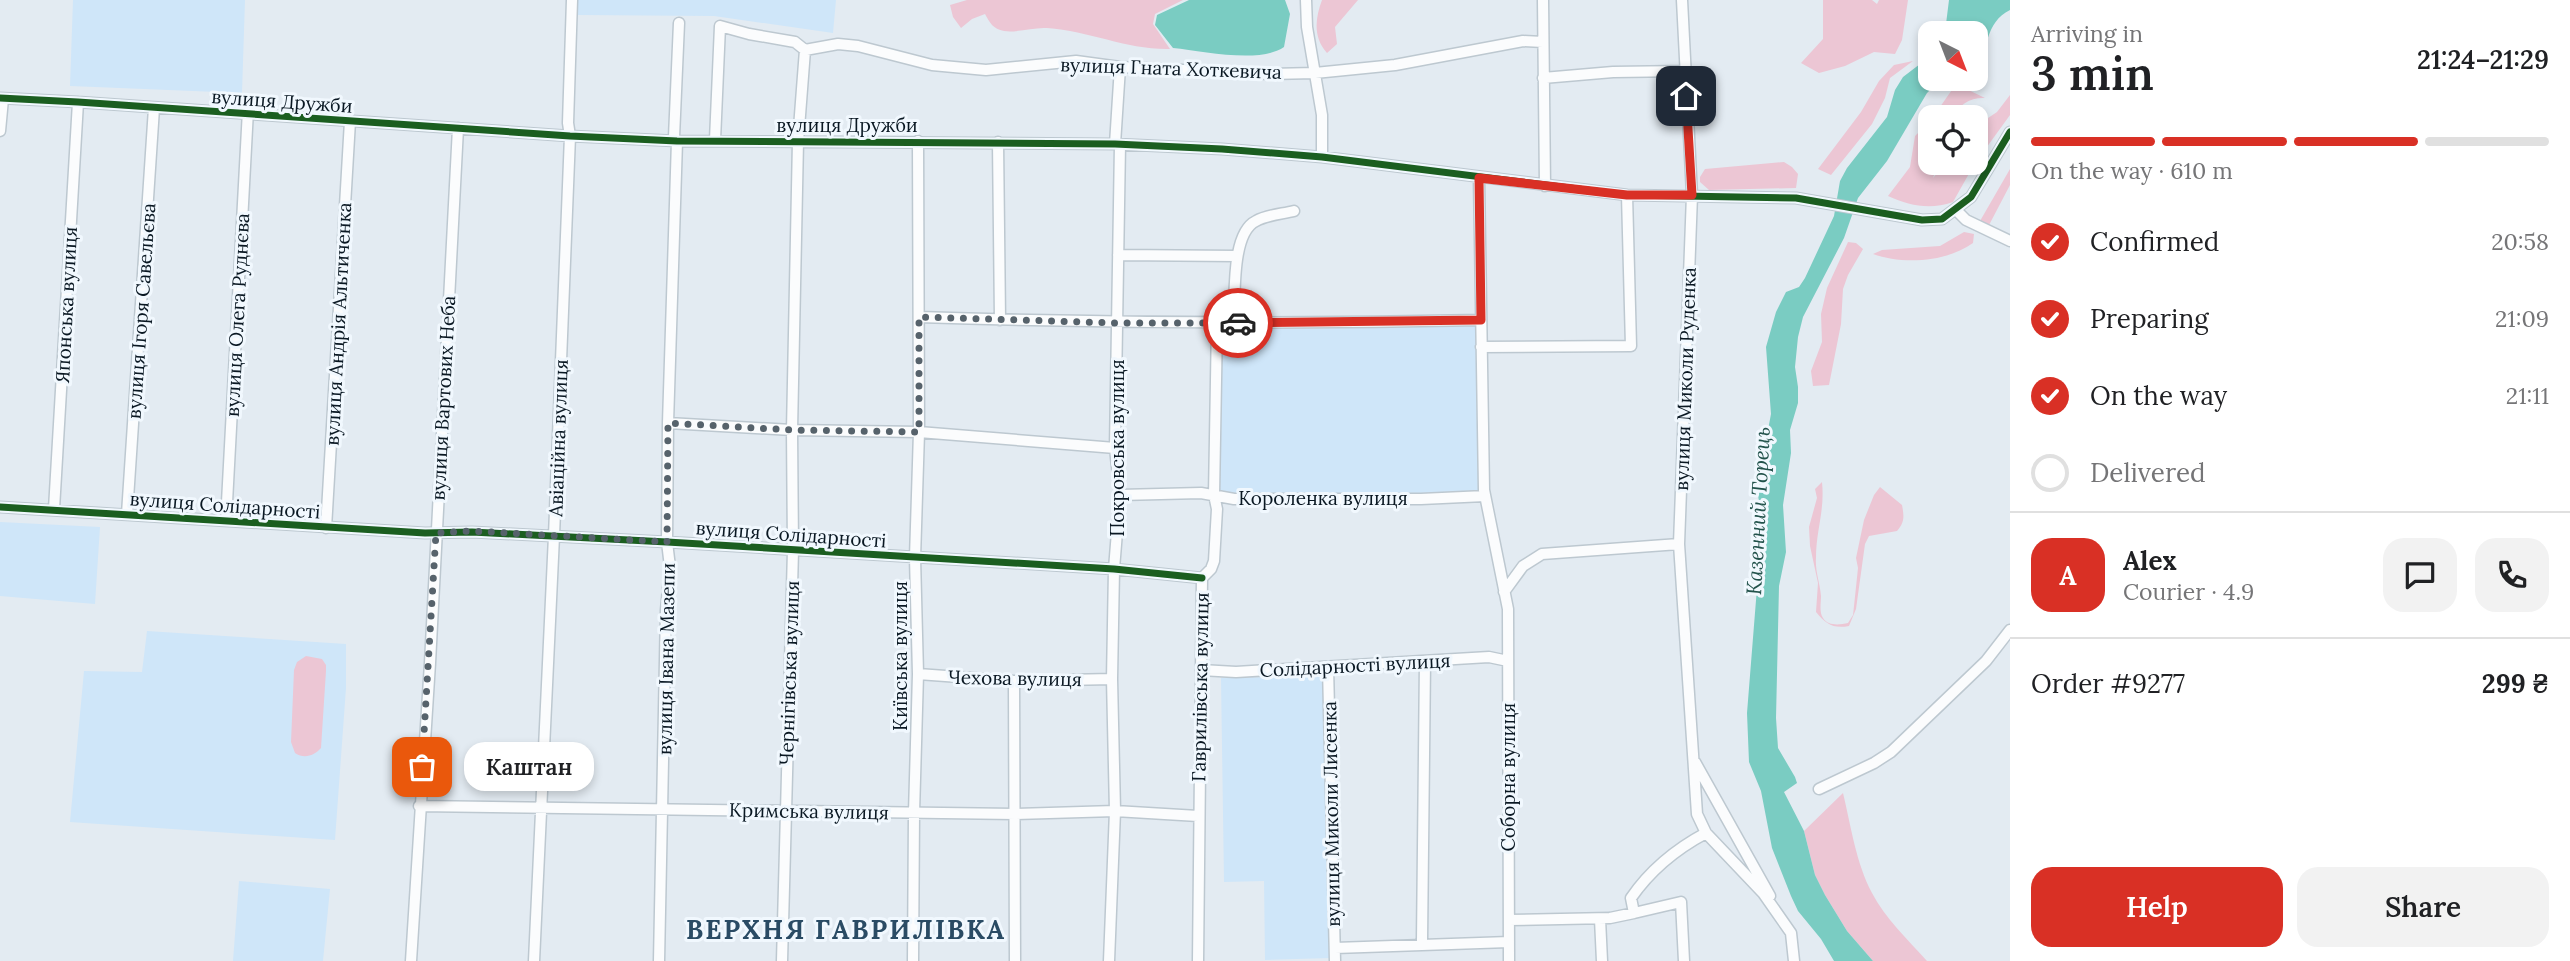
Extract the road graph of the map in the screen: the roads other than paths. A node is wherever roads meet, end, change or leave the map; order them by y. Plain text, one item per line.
1 (572, 0) edge
2 (1306, 0) edge
3 (1542, 0) edge
4 (1682, 0) edge
5 (679, 23) dead end
6 (1544, 42) junction
7 (805, 50) junction
8 (1120, 67) junction
9 (1685, 71) junction
10 (1315, 73) junction
11 (1543, 78) junction
12 (1, 99) edge
13 (78, 102) junction
14 (154, 108) junction
15 (248, 112) junction
16 (350, 121) junction
17 (458, 128) junction
18 (0, 131) edge
19 (2010, 132) edge
20 (570, 136) junction
21 (715, 140) junction
22 (677, 141) junction
23 (798, 141) junction
24 (918, 141) junction
25 (998, 142) junction
26 (1117, 144) junction
27 (1322, 157) junction
28 (1479, 178) junction
29 (1545, 186) junction
30 (1627, 195) junction
31 (1692, 195) junction
32 (1956, 210) junction
33 (1294, 211) dead end
34 (2010, 241) edge
35 (1118, 255) junction
36 (1237, 256) junction
37 (919, 317) junction
38 (1000, 320) junction
39 (1481, 320) junction
40 (1118, 323) junction
41 (1217, 323) junction
42 (1481, 348) junction
43 (668, 423) junction
44 (792, 430) junction
45 (919, 432) junction
46 (1115, 448) junction
47 (1120, 495) junction
48 (1214, 495) junction
49 (1485, 496) junction
50 (0, 507) edge
51 (54, 509) junction
52 (127, 514) junction
53 (226, 521) junction
54 (326, 528) junction
55 (436, 533) junction
56 (554, 537) junction
57 (667, 542) junction
58 (1679, 544) junction
59 (793, 551) junction
60 (915, 558) junction
61 (1114, 569) junction
62 (1202, 578) junction
63 (1504, 593) junction
64 (2010, 630) edge
65 (1425, 661) junction
66 (1508, 661) junction
67 (1328, 667) junction
68 (1201, 670) junction
69 (918, 674) junction
70 (1112, 680) junction
71 (1014, 681) junction
72 (1693, 758) junction
73 (1819, 789) dead end
74 (419, 806) junction
75 (540, 809) junction
76 (663, 810) junction
77 (785, 811) junction
78 (1115, 811) junction
79 (914, 813) junction
80 (1015, 814) junction
81 (1198, 816) junction
82 (1706, 833) junction
83 (1634, 913) junction
84 (1605, 918) junction
85 (1509, 920) junction
86 (1791, 933) junction
87 (1422, 941) junction
88 (1509, 942) junction
89 (1462, 944) junction
90 (1334, 947) junction
91 (411, 961) edge
92 (534, 961) edge
93 (659, 961) edge
94 (782, 961) edge
95 (913, 961) edge
96 (1015, 961) edge
97 (1110, 961) edge
98 (1198, 961) edge
99 (1335, 961) edge
100 (1509, 961) edge
101 (1602, 961) edge
102 (1684, 961) edge
103 (1794, 961) edge

1 - 20 street, Авіаційна вулиця
2 - 10 street
3 - 6 street
4 - 9 street, вулиця Миколи Руденка
5 - 22 street, вулиця Івана Мазепи
6 - 10 street, вулиця Гната Хоткевича
6 - 11 street
7 - 8 street, вулиця Гната Хоткевича
7 - 21 street, вулиця Гната Хоткевича
7 - 23 street, Чернігівська вулиця
8 - 10 street, вулиця Гната Хоткевича
8 - 26 street, Покровська вулиця
9 - 11 street
9 - 31 street, вулиця Миколи Руденка
10 - 27 street
11 - 29 street
12 - 13 street, вулиця Дружби
12 - 18 street
13 - 14 street, вулиця Дружби
13 - 51 street, Японська вулиця
14 - 15 street, вулиця Дружби
14 - 52 street, вулиця Ігоря Савельєва
15 - 16 street, вулиця Дружби
15 - 53 street, вулиця Олега Руднєва
16 - 17 street, вулиця Дружби
16 - 54 street, вулиця Андрія Альтиченка
17 - 20 street, вулиця Дружби
17 - 55 street, вулиця Вартових Неба
19 - 32 street
20 - 22 street, вулиця Дружби
20 - 56 street, Авіаційна вулиця
21 - 22 street, вулиця Дружби
21 - 23 street, вулиця Дружби
22 - 43 street, вулиця Івана Мазепи
23 - 24 street, вулиця Дружби
23 - 44 street, Чернігівська вулиця
24 - 25 street, вулиця Дружби
24 - 37 street, Київська вулиця
25 - 26 street, вулиця Дружби
25 - 38 street
26 - 27 street, вулиця Дружби
26 - 35 street, Покровська вулиця
27 - 28 street, вулиця Дружби
28 - 29 street, вулиця Дружби
28 - 39 street, Соборна вулиця
29 - 30 street, вулиця Дружби
30 - 31 street, вулиця Дружби
30 - 42 street
31 - 32 street, вулиця Дружби
31 - 58 street, вулиця Миколи Руденка
32 - 34 street
33 - 36 street
35 - 36 street
35 - 40 street, Покровська вулиця
36 - 41 street
37 - 38 street
37 - 45 street, Київська вулиця
38 - 40 street
39 - 41 street
39 - 42 street, Соборна вулиця
40 - 41 street
40 - 46 street, Покровська вулиця
41 - 48 street, Гаврилівська вулиця
42 - 49 street, Соборна вулиця
43 - 44 street
43 - 57 street, вулиця Івана Мазепи
44 - 45 street
44 - 59 street, Чернігівська вулиця
45 - 46 street
45 - 60 street, Київська вулиця
46 - 47 street, Покровська вулиця
47 - 48 street, Короленка вулиця
47 - 61 street, Покровська вулиця
48 - 49 street, Короленка вулиця
48 - 62 street, Гаврилівська вулиця
49 - 63 street, Соборна вулиця
50 - 51 street, вулиця Солідарності
51 - 52 street, вулиця Солідарності
52 - 53 street, вулиця Солідарності
53 - 54 street, вулиця Солідарності
54 - 55 street, вулиця Солідарності
55 - 56 street, вулиця Солідарності
55 - 74 street, вулиця Вартових Неба
56 - 57 street, вулиця Солідарності
56 - 75 street, Авіаційна вулиця
57 - 59 street, вулиця Солідарності
57 - 76 street, вулиця Івана Мазепи
58 - 63 street
58 - 72 street, вулиця Миколи Руденка
59 - 60 street, вулиця Солідарності
59 - 77 street, Чернігівська вулиця
60 - 61 street, вулиця Солідарності
60 - 69 street, Київська вулиця
61 - 62 street, вулиця Солідарності
61 - 70 street, Покровська вулиця
62 - 68 street, Гаврилівська вулиця
63 - 66 street, Соборна вулиця
64 - 73 street
65 - 66 street, Солідарності вулиця
65 - 67 street, Солідарності вулиця
65 - 87 street
66 - 85 street, Соборна вулиця
67 - 68 street, Солідарності вулиця
67 - 90 street, вулиця Миколи Лисенка
68 - 81 street, Гаврилівська вулиця
69 - 71 street, Чехова вулиця
69 - 79 street, Київська вулиця
70 - 71 street, Чехова вулиця
70 - 78 street, Покровська вулиця
71 - 80 street
72 - 82 street, вулиця Миколи Руденка
72 - 86 street, вулиця Миколи Руденка
74 - 75 street, Кримська вулиця
74 - 91 street, вулиця Вартових Неба
75 - 76 street, Кримська вулиця
75 - 92 street, Авіаційна вулиця
76 - 77 street, Кримська вулиця
76 - 93 street, вулиця Івана Мазепи
77 - 79 street, Кримська вулиця
77 - 94 street, Чернігівська вулиця
78 - 80 street, Кримська вулиця
78 - 81 street, Кримська вулиця
78 - 97 street, Покровська вулиця
79 - 80 street, Кримська вулиця
79 - 95 street, Київська вулиця
80 - 96 street
81 - 98 street, Гаврилівська вулиця
82 - 83 street
82 - 86 street
83 - 84 street
83 - 102 street
84 - 85 street
84 - 101 street
85 - 88 street, Соборна вулиця
86 - 103 street
87 - 89 street
87 - 90 street
88 - 89 street
88 - 100 street, Соборна вулиця
89 - 90 street
90 - 99 street, вулиця Миколи Лисенка

